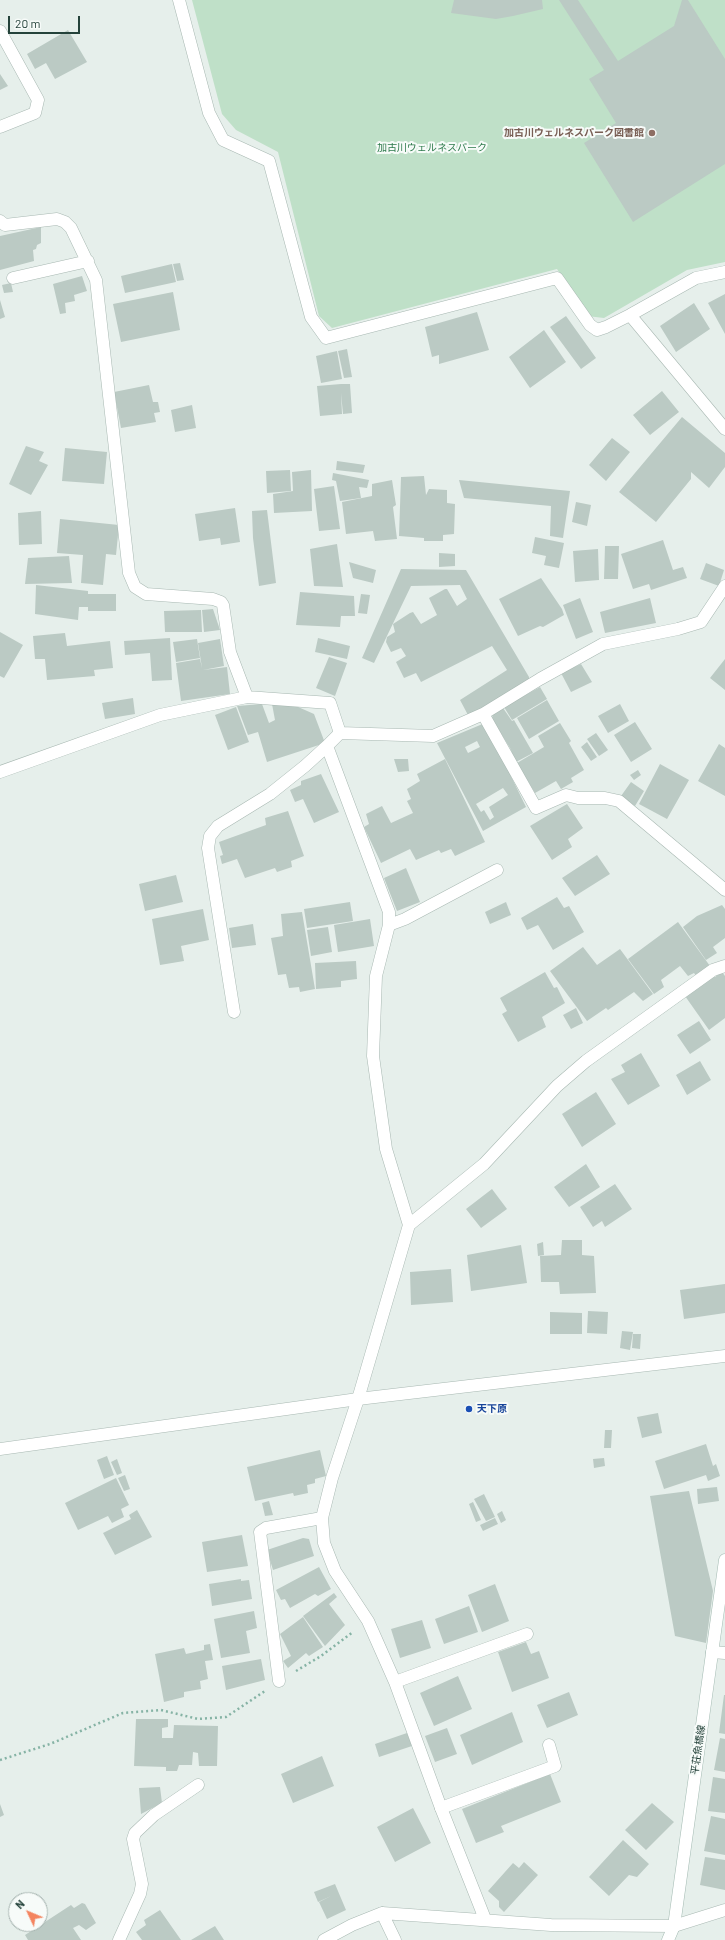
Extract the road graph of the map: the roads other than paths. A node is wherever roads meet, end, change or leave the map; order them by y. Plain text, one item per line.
1 (179, 0) edge
2 (0, 30) edge
3 (5, 51) edge
4 (0, 127) edge
5 (0, 221) edge
6 (88, 261) junction
7 (725, 272) edge
8 (12, 278) dead end
9 (630, 315) junction
10 (725, 429) edge
11 (725, 586) edge
12 (247, 697) junction
13 (483, 714) junction
14 (340, 733) junction
15 (327, 746) junction
16 (0, 772) edge
17 (497, 870) dead end
18 (723, 884) edge
19 (389, 925) junction
20 (725, 966) edge
21 (234, 1012) dead end
22 (409, 1225) junction
23 (725, 1356) edge
24 (358, 1399) junction
25 (0, 1449) edge
26 (322, 1518) junction
27 (725, 1560) edge
28 (527, 1634) dead end
29 (712, 1652) junction
30 (725, 1653) edge
31 (279, 1681) road end
32 (395, 1682) junction
33 (548, 1745) dead end
34 (198, 1785) dead end
35 (441, 1808) junction
36 (725, 1910) edge
37 (382, 1913) junction
38 (485, 1919) junction
39 (674, 1926) junction
40 (119, 1940) edge
41 (324, 1940) edge
42 (395, 1940) edge
43 (668, 1940) edge

1 - 9 street
2 - 3 street
3 - 4 street
5 - 6 street
6 - 8 street
6 - 12 street
7 - 9 street
9 - 10 street
11 - 13 street
12 - 14 street
12 - 16 street
13 - 14 street
13 - 18 street
14 - 15 street
15 - 19 street
15 - 21 street
17 - 19 street
19 - 22 street
20 - 22 street
22 - 24 street
23 - 24 street
24 - 25 street
24 - 26 street
26 - 31 street
26 - 32 street
27 - 29 street, 平荘魚橋線
28 - 32 street
29 - 30 street
29 - 39 street, 平荘魚橋線
32 - 35 street
33 - 35 street
34 - 40 street
35 - 38 street
36 - 39 street
37 - 38 street
37 - 41 street
37 - 42 street
38 - 39 street
39 - 43 street, 平荘魚橋線

